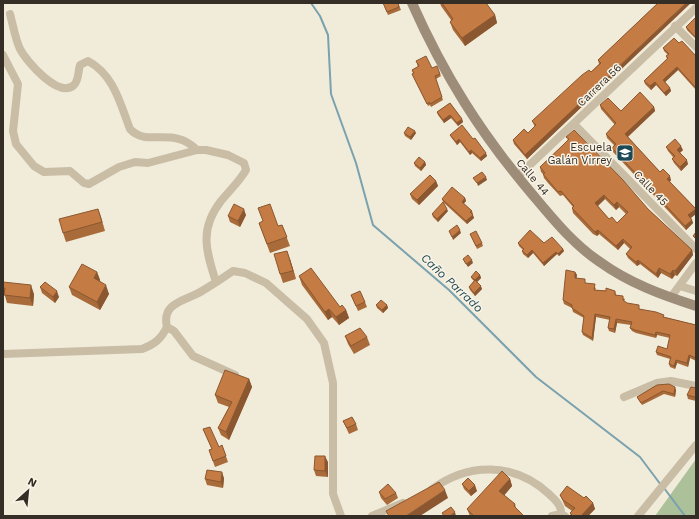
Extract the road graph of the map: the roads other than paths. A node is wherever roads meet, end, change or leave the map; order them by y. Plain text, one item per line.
1 (412, 3) edge
2 (696, 8) edge
3 (10, 14) dead end
4 (675, 26) junction
5 (696, 47) edge
6 (3, 55) edge
7 (574, 124) junction
8 (197, 150) junction
9 (517, 177) junction
10 (696, 250) edge
11 (696, 263) edge
12 (216, 282) junction
13 (680, 286) junction
14 (696, 291) edge
15 (671, 297) junction
16 (696, 306) edge
17 (168, 327) junction
18 (3, 354) edge
19 (243, 379) edge
20 (696, 386) edge
21 (624, 398) dead end
22 (696, 444) edge
23 (563, 515) edge
24 (341, 516) edge
25 (372, 516) edge
26 (552, 516) edge
27 (638, 516) edge

1 - 9 main road, Calle 44
2 - 4 street, Carrera 56
3 - 8 street
4 - 5 street
4 - 7 street, Carrera 56
6 - 8 street
7 - 9 street, Carrera 56
7 - 10 street, Calle 45
8 - 12 street
9 - 15 main road, Calle 44
11 - 13 street
12 - 17 street
12 - 24 street
13 - 14 street
13 - 15 street
15 - 16 main road, Calle 44
17 - 18 street
17 - 19 street
20 - 21 street
22 - 27 street
23 - 25 street
23 - 26 street

